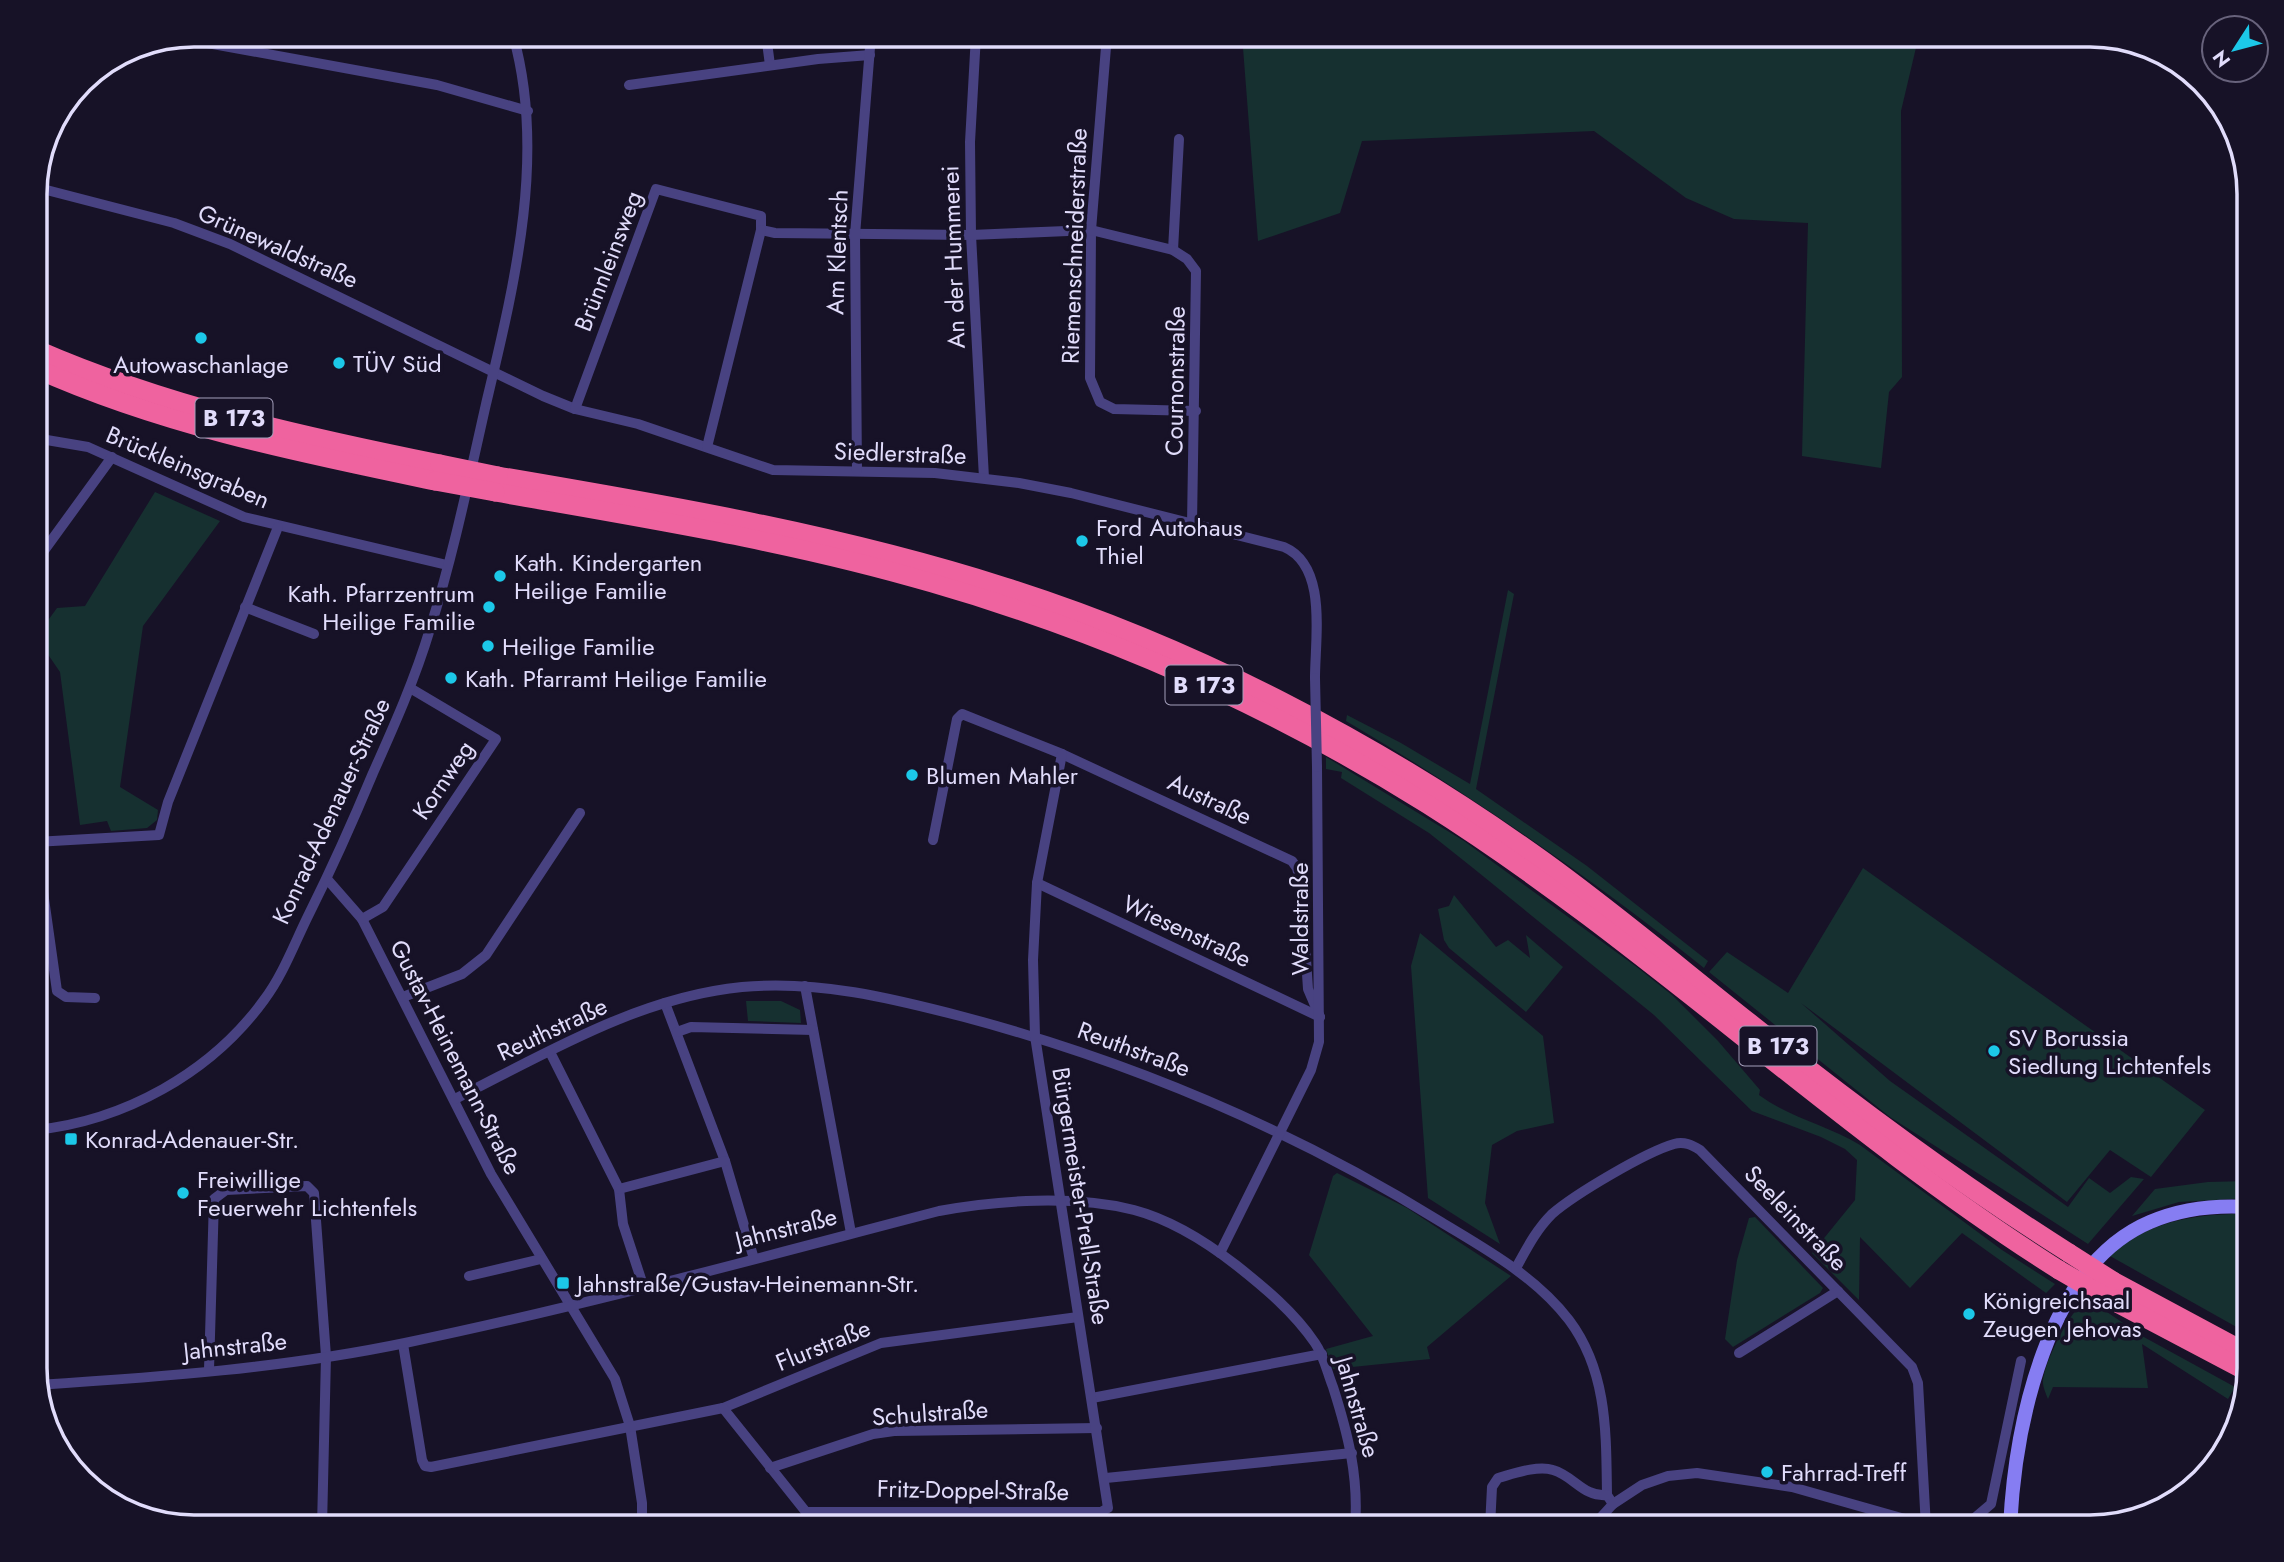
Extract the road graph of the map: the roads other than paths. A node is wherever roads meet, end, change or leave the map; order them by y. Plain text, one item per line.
1 (229, 47) edge
2 (516, 47) edge
3 (768, 47) edge
4 (871, 47) edge
5 (975, 47) edge
6 (1106, 47) edge
7 (870, 55) junction
8 (770, 65) junction
9 (629, 85) dead end
10 (528, 111) junction
11 (1179, 139) dead end
12 (48, 190) edge
13 (761, 230) junction
14 (1091, 230) junction
15 (855, 235) junction
16 (971, 235) junction
17 (1174, 250) junction
18 (48, 354) edge
19 (494, 372) junction
20 (48, 373) edge
21 (575, 409) junction
22 (1196, 411) junction
23 (48, 440) edge
24 (707, 447) junction
25 (112, 457) junction
26 (858, 471) junction
27 (437, 473) junction
28 (984, 478) junction
29 (1192, 524) junction
30 (278, 527) junction
31 (48, 545) edge
32 (1307, 564) joint
33 (447, 565) junction
34 (245, 607) junction
35 (314, 634) dead end
36 (410, 688) junction
37 (1062, 754) junction
38 (580, 813) dead end
39 (933, 840) dead end
40 (48, 841) edge
41 (327, 878) junction
42 (1037, 883) junction
43 (362, 919) junction
44 (48, 927) edge
45 (805, 986) junction
46 (95, 998) dead end
47 (403, 998) junction
48 (664, 1003) junction
49 (1320, 1017) junction
50 (813, 1030) junction
51 (677, 1032) junction
52 (1035, 1036) junction
53 (550, 1052) junction
54 (455, 1099) junction
55 (48, 1129) edge
56 (1281, 1133) junction
57 (725, 1161) junction
58 (619, 1189) junction
59 (1059, 1203) junction
60 (2237, 1207) edge
61 (851, 1233) junction
62 (1220, 1253) junction
63 (541, 1259) junction
64 (754, 1259) junction
65 (1516, 1268) junction
66 (469, 1276) dead end
67 (643, 1285) junction
68 (1838, 1291) junction
69 (570, 1305) junction
70 (1078, 1317) junction
71 (403, 1344) junction
72 (1739, 1353) dead end
73 (1322, 1354) junction
74 (326, 1356) junction
75 (2021, 1361) dead end
76 (2237, 1363) edge
77 (209, 1370) junction
78 (49, 1384) edge
79 (1092, 1398) junction
80 (723, 1408) junction
81 (630, 1426) junction
82 (1097, 1428) junction
83 (1352, 1453) junction
84 (770, 1468) junction
85 (1106, 1478) junction
86 (1610, 1499) junction
87 (2011, 1509) junction
88 (806, 1512) junction
89 (323, 1515) edge
90 (641, 1515) edge
91 (808, 1515) edge
92 (1356, 1515) edge
93 (1491, 1515) edge
94 (1600, 1515) edge
95 (1888, 1515) edge
96 (1925, 1515) edge
97 (1978, 1515) edge
98 (2007, 1515) edge
99 (2011, 1515) edge

1 - 10 street
2 - 10 street, Konrad-Adenauer-Straße
3 - 8 street
4 - 7 street, Am Klentsch
5 - 16 street, An der Hummerei
6 - 14 street, Riemenschneiderstraße
7 - 8 street
7 - 15 street, Am Klentsch
8 - 9 street
10 - 19 street, Konrad-Adenauer-Straße
11 - 17 street
12 - 19 street, Grünewaldstraße
13 - 15 street
13 - 21 street, Brünnleinsweg
13 - 24 street
14 - 16 street
14 - 17 street
14 - 22 street, Riemenschneiderstraße
15 - 16 street
15 - 26 street, Am Klentsch
16 - 28 street, An der Hummerei
17 - 22 street, Cournonstraße
18 - 27 highway, B 173
19 - 21 street, Siedlerstraße
19 - 33 street, Konrad-Adenauer-Straße
20 - 27 highway, B 173
21 - 24 street, Siedlerstraße
22 - 29 street, Cournonstraße
23 - 25 street, Brückleinsgraben
24 - 26 street, Siedlerstraße
25 - 30 street, Brückleinsgraben
25 - 31 street
26 - 28 street, Siedlerstraße
27 - 76 highway, B 173, bridge
28 - 29 street, Siedlerstraße
29 - 32 street, Siedlerstraße
30 - 33 street, Brückleinsgraben
30 - 34 street
32 - 49 street, Waldstraße, bridge
33 - 36 street, Konrad-Adenauer-Straße
34 - 35 street
34 - 40 street
36 - 41 street, Konrad-Adenauer-Straße
36 - 43 street, Kornweg
37 - 39 street, Austraße
37 - 42 street, Bürgermeister-Prell-Straße
37 - 49 street, Austraße
38 - 47 street
41 - 43 street, Gustav-Heinemann-Straße
41 - 55 street, Konrad-Adenauer-Straße
42 - 49 street, Wiesenstraße
42 - 52 street, Bürgermeister-Prell-Straße
43 - 47 street, Gustav-Heinemann-Straße
44 - 46 street
45 - 48 street, Reuthstraße
45 - 50 street
45 - 52 street, Reuthstraße
47 - 54 street, Gustav-Heinemann-Straße
48 - 51 street
48 - 53 street, Reuthstraße
49 - 56 street, Waldstraße
50 - 51 street
50 - 61 street
51 - 57 street
52 - 56 street, Reuthstraße
52 - 59 street, Bürgermeister-Prell-Straße
53 - 54 street, Reuthstraße
53 - 58 street
54 - 63 street, Gustav-Heinemann-Straße
56 - 62 street, Waldstraße
56 - 65 street, Reuthstraße
57 - 58 street
57 - 64 street
58 - 67 street
59 - 61 street, Jahnstraße
59 - 62 street, Jahnstraße
59 - 70 street, Bürgermeister-Prell-Straße
60 - 87 main road
61 - 64 street, Jahnstraße
62 - 73 street, Jahnstraße
63 - 66 street
63 - 69 street, Gustav-Heinemann-Straße
64 - 67 street, Jahnstraße
65 - 68 street, Seeleinstraße
65 - 86 street, Reuthstraße
67 - 69 street, Jahnstraße
68 - 72 street
68 - 96 street, Seeleinstraße
69 - 71 street, Jahnstraße
69 - 81 street, Gustav-Heinemann-Straße
70 - 79 street, Bürgermeister-Prell-Straße
70 - 80 street, Flurstraße
71 - 74 street, Jahnstraße
71 - 81 street, Flurstraße
73 - 79 street
73 - 83 street, Jahnstraße
74 - 77 street, Jahnstraße
74 - 77 street
74 - 89 street
75 - 97 street
77 - 78 street, Jahnstraße
79 - 82 street, Bürgermeister-Prell-Straße
80 - 81 street, Flurstraße
80 - 84 street
81 - 90 street, Gustav-Heinemann-Straße
82 - 84 street, Schulstraße
82 - 85 street, Bürgermeister-Prell-Straße
83 - 85 street
83 - 92 street, Jahnstraße
84 - 88 street
85 - 88 street, Fritz-Doppel-Straße
86 - 93 street
86 - 94 street
86 - 95 street
87 - 98 main road
87 - 99 main road
88 - 91 street

